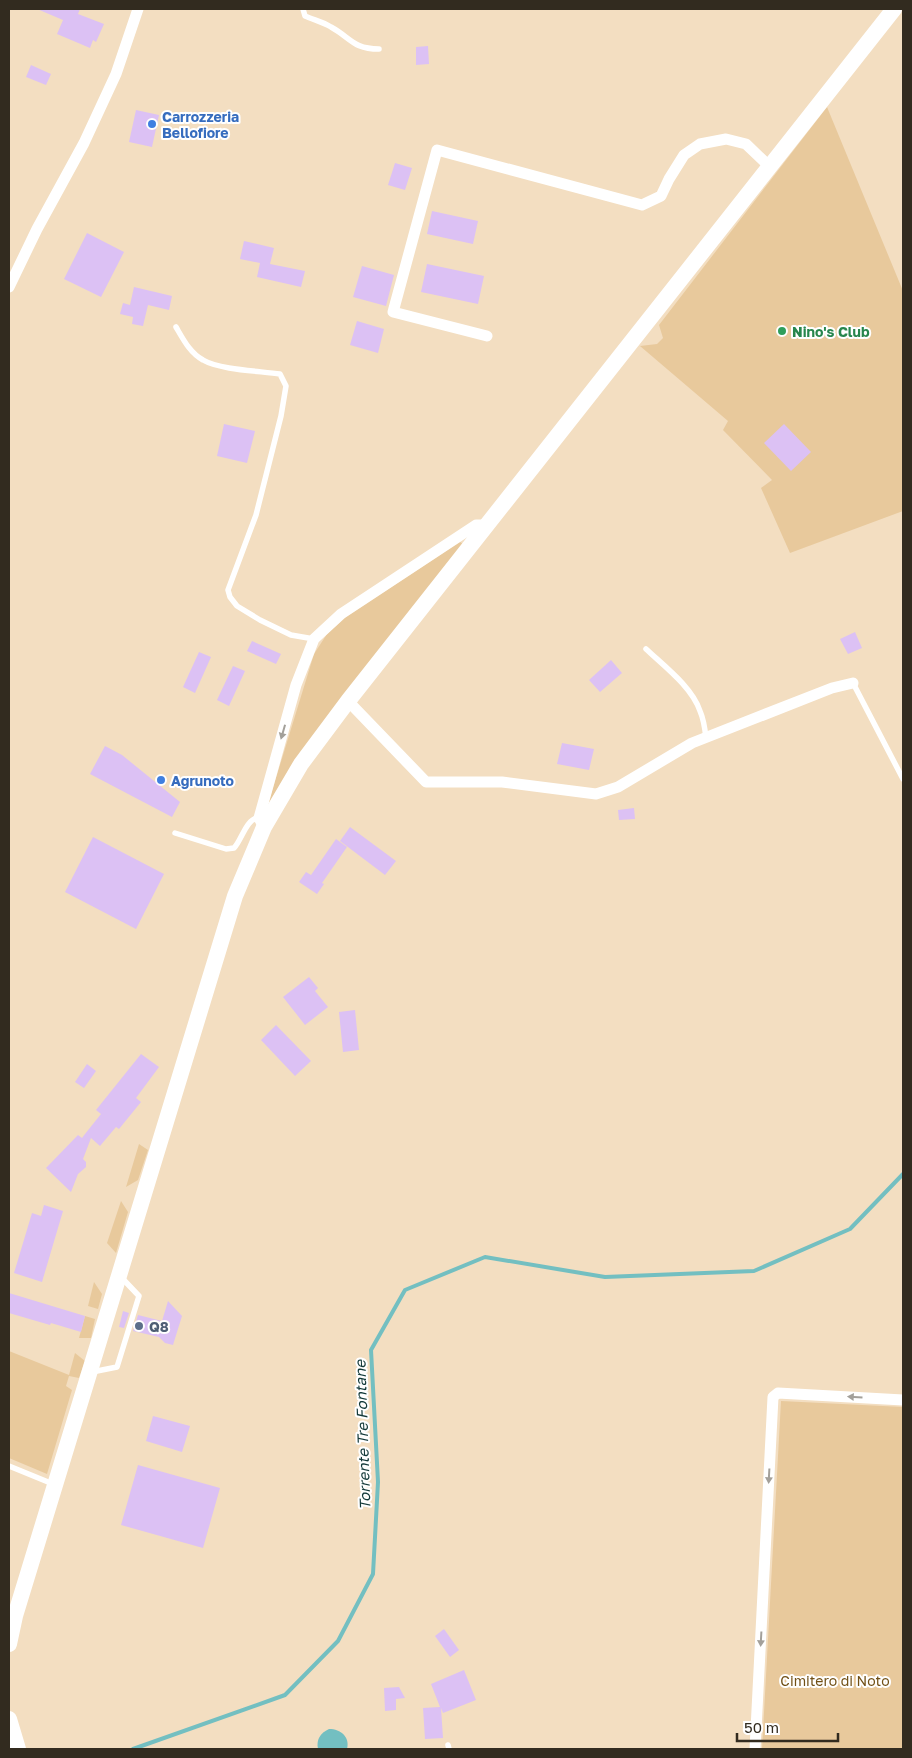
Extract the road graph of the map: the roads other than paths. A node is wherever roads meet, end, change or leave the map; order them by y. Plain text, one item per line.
1 (138, 9) edge
2 (302, 9) edge
3 (894, 9) edge
4 (379, 50) dead end
5 (770, 167) junction
6 (9, 287) edge
7 (176, 327) dead end
8 (487, 336) dead end
9 (488, 525) junction
10 (314, 639) junction
11 (646, 649) dead end
12 (853, 682) joint
13 (348, 700) junction
14 (706, 738) junction
15 (903, 779) edge
16 (261, 822) junction
17 (175, 833) dead end
18 (119, 1275) junction
19 (91, 1372) junction
20 (903, 1400) edge
21 (9, 1466) edge
22 (55, 1485) junction
23 (9, 1644) edge
24 (9, 1719) edge
25 (18, 1749) edge
26 (755, 1749) edge

1 - 6 street
2 - 4 lane
3 - 5 main road
5 - 8 street
5 - 9 main road
7 - 10 lane
9 - 10 street
9 - 13 main road
10 -> 16 street
11 - 14 lane
12 - 14 street
12 - 15 lane
13 - 14 street
13 - 16 main road
16 - 17 lane
16 - 18 main road
18 - 19 main road
18 - 19 lane
19 - 22 main road
20 -> 26 street
21 - 22 lane
22 - 23 main road
24 - 25 main road

